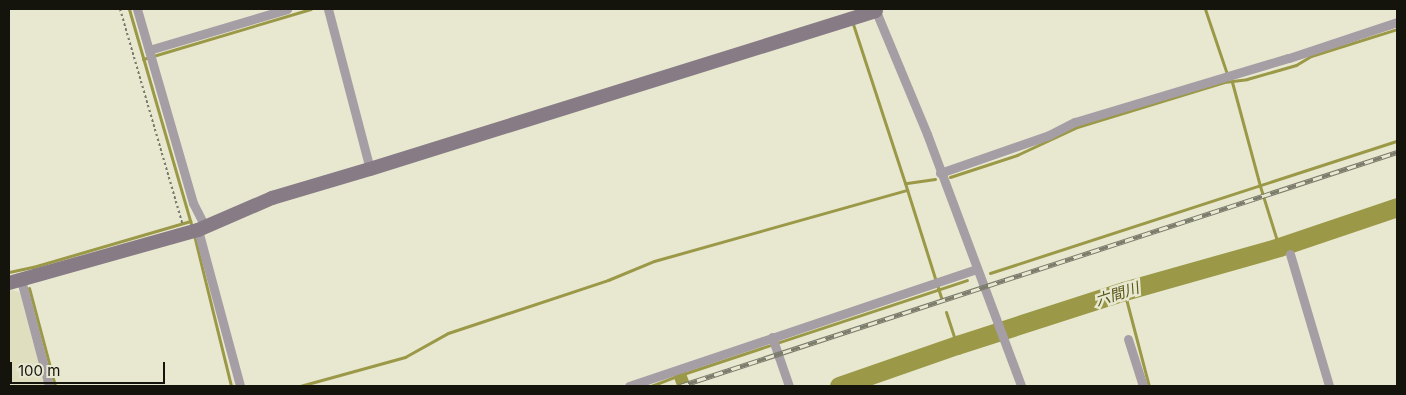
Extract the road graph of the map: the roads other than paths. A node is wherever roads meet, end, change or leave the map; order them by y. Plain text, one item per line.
1 (137, 9) edge
2 (287, 9) edge
3 (328, 9) edge
4 (878, 9) edge
5 (1397, 22) edge
6 (150, 55) junction
7 (370, 169) junction
8 (940, 173) junction
9 (196, 230) junction
10 (1290, 254) dead end
11 (976, 269) junction
12 (15, 282) edge
13 (1128, 338) dead end
14 (774, 342) junction
15 (50, 386) edge
16 (240, 386) edge
17 (629, 386) edge
18 (789, 386) edge
19 (1021, 386) edge
20 (1144, 386) edge
21 (1329, 386) edge

1 - 6 street
2 - 6 street
3 - 7 street
4 - 7 street
4 - 8 street
5 - 8 street
6 - 9 street
7 - 9 street
8 - 11 street
9 - 12 street
9 - 16 street
10 - 21 street
11 - 14 street
11 - 19 street
12 - 15 street
13 - 20 street
14 - 17 street
14 - 18 street

